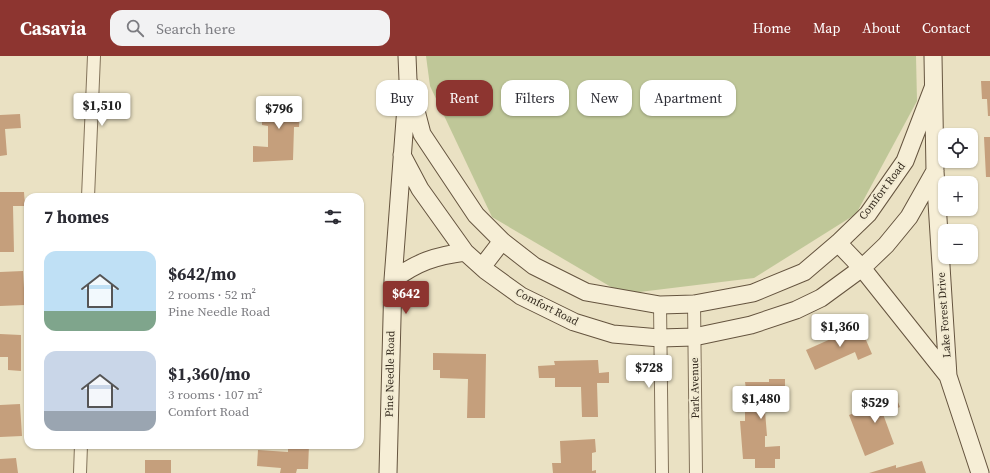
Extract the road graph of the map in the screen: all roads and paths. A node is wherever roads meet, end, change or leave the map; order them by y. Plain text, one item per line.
1 (94, 56) edge
2 (407, 56) edge
3 (933, 56) edge
4 (408, 80) edge
5 (933, 88) junction
6 (405, 116) edge
7 (417, 116) edge
8 (402, 155) junction
9 (935, 171) junction
10 (88, 193) edge
11 (502, 241) junction
12 (838, 243) junction
13 (465, 252) junction
14 (482, 267) junction
15 (862, 268) junction
16 (393, 280) junction
17 (694, 304) junction
18 (660, 305) junction
19 (694, 337) junction
20 (660, 338) junction
21 (948, 376) junction
22 (81, 449) edge
23 (80, 473) edge
24 (388, 473) edge
25 (662, 473) edge
26 (696, 473) edge
27 (980, 473) edge

1 - 10 street
2 - 4 street, Comfort Road
3 - 5 street, Lake Forest Drive
5 - 9 street, Lake Forest Drive
5 - 12 street, Comfort Road
6 - 8 street, Comfort Road
7 - 11 street, Comfort Road
8 - 13 street, Comfort Road
8 - 16 street, Pine Needle Road
9 - 15 street, Comfort Road
9 - 21 street, Lake Forest Drive
11 - 14 street
11 - 18 street, Comfort Road
12 - 15 street
12 - 17 street, Comfort Road
13 - 14 street, Comfort Road
13 - 16 street
14 - 20 street, Comfort Road
15 - 19 street, Comfort Road
15 - 21 street
16 - 24 street, Pine Needle Road
17 - 18 street, Comfort Road
17 - 19 street, Park Avenue
18 - 20 street
19 - 20 street, Comfort Road
19 - 26 street, Park Avenue
20 - 25 street
21 - 27 street, Lake Forest Drive
22 - 23 street

